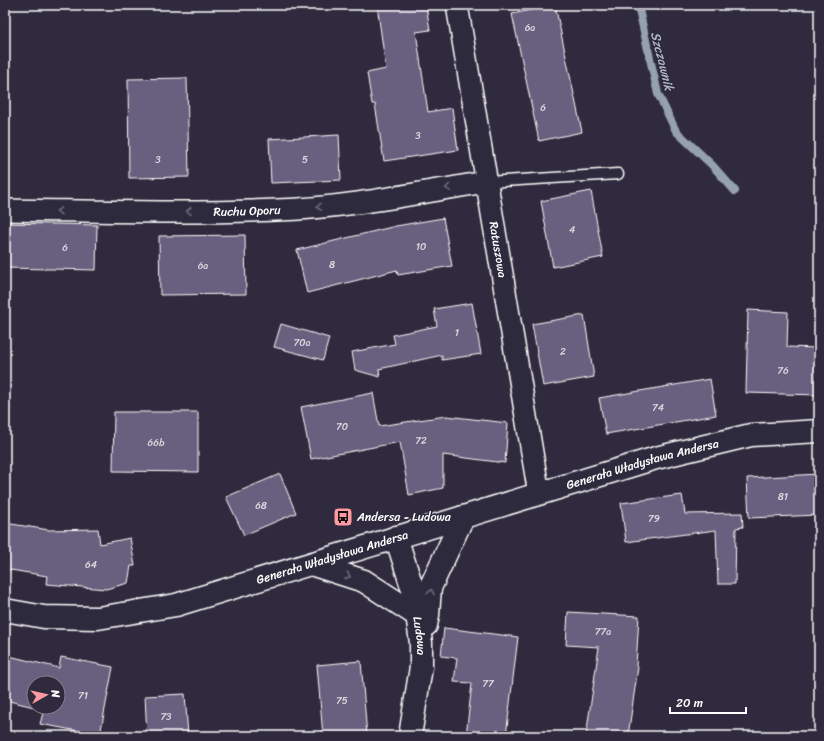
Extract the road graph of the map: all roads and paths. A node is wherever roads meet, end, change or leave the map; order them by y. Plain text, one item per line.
1 (457, 5) edge
2 (618, 174) dead end
3 (486, 182) junction
4 (5, 210) edge
5 (819, 431) edge
6 (538, 494) junction
7 (463, 517) junction
8 (396, 537) junction
9 (311, 564) junction
10 (5, 610) edge
11 (418, 616) junction
12 (421, 644) junction
13 (410, 736) edge

1 - 3 street, Ratuszowa
2 - 3 lane
3 -> 4 street, Ruchu Oporu
3 - 6 street, Ratuszowa
5 - 6 street, Generała Władysława Andersa
6 - 7 street, Generała Władysława Andersa
7 - 8 street, Generała Władysława Andersa
12 -> 7 street
8 - 9 street, Generała Władysława Andersa
8 - 11 street, Ludowa
9 - 10 street, Generała Władysława Andersa
9 -> 11 street
11 - 12 street, Ludowa
12 - 13 street, Ludowa

